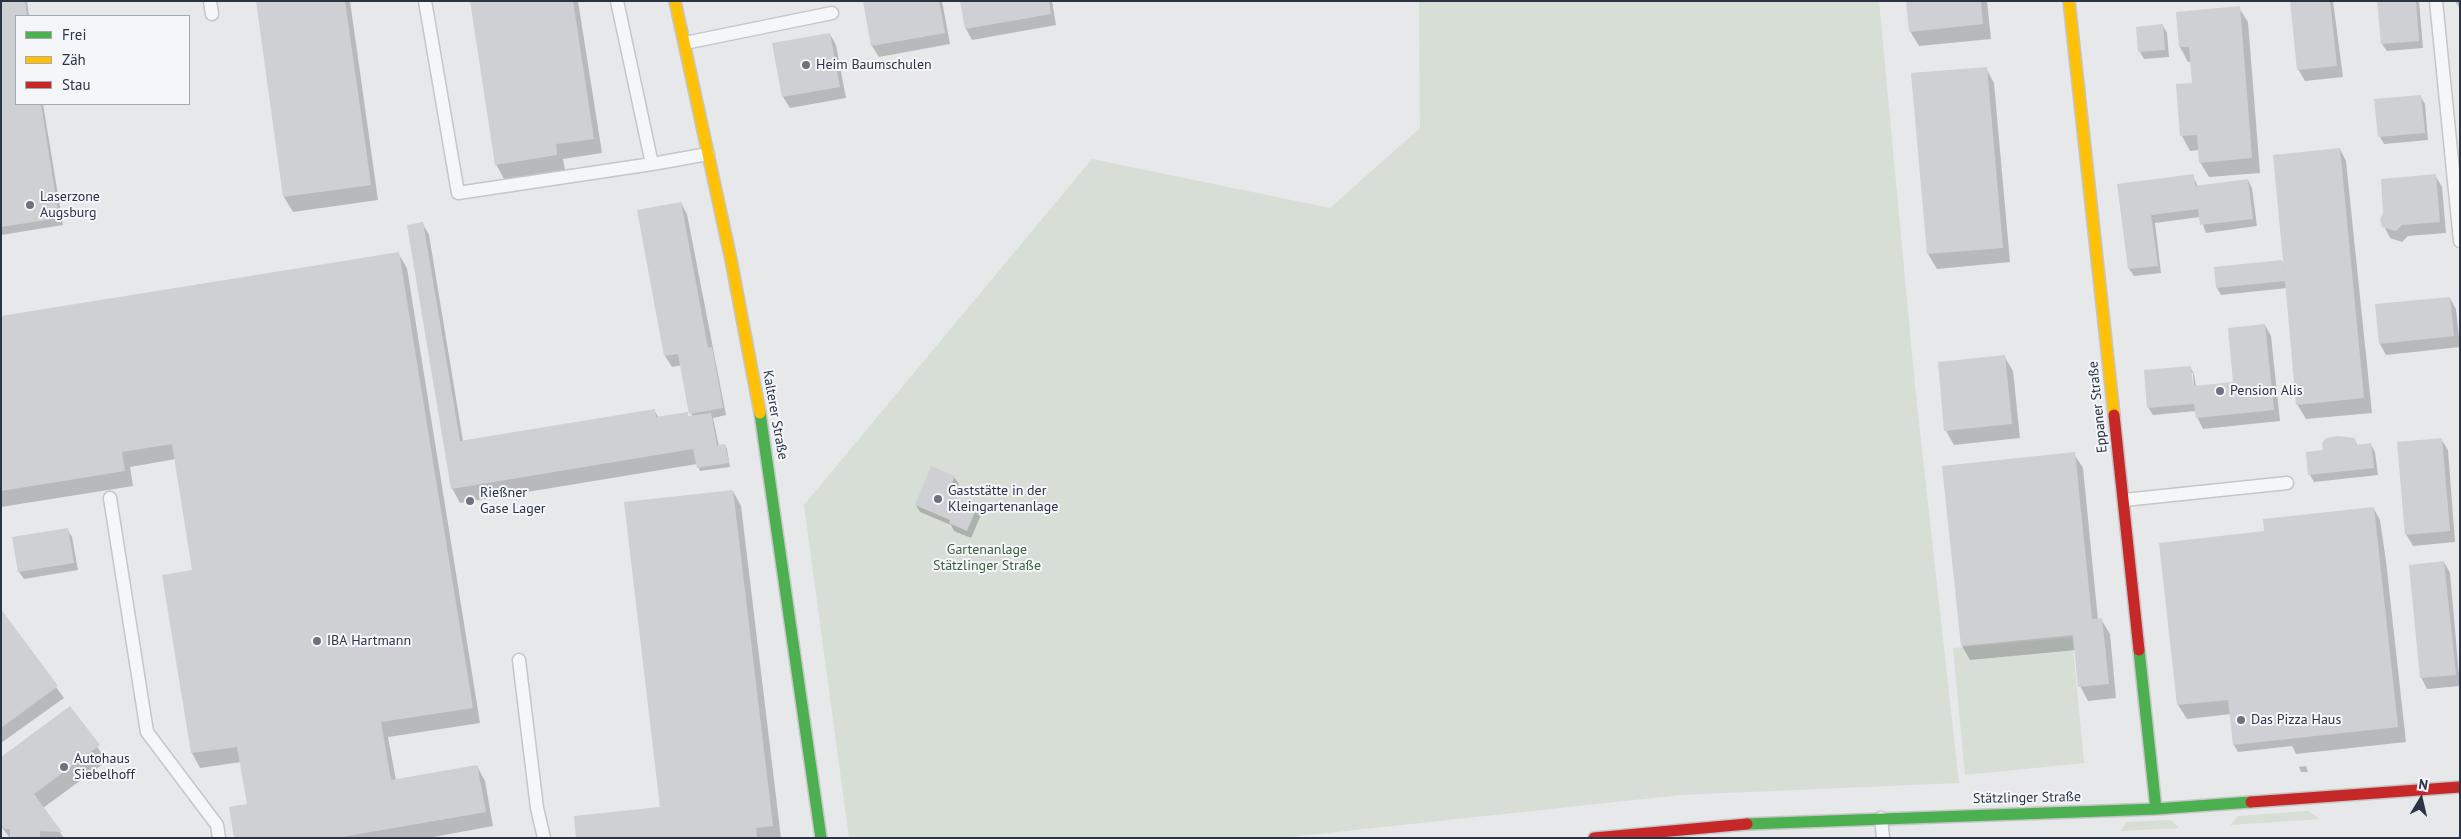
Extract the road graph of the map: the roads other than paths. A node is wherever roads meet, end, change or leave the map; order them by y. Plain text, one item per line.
1 (425, 1) edge
2 (617, 1) edge
3 (675, 1) edge
4 (2069, 1) edge
5 (2436, 1) edge
6 (832, 13) dead end
7 (685, 43) junction
8 (708, 154) junction
9 (652, 164) junction
10 (2460, 241) edge
11 (2287, 482) dead end
12 (110, 498) dead end
13 (2124, 500) junction
14 (519, 660) dead end
15 (2460, 788) edge
16 (2156, 809) junction
17 (1881, 818) junction
18 (1652, 835) edge
19 (219, 838) edge
20 (544, 838) edge
21 (821, 838) edge
22 (1594, 838) edge
23 (1883, 838) edge

1 - 9 lane
2 - 9 lane
3 - 7 street, Kalterer Straße
4 - 13 street, Eppaner Straße
5 - 10 lane
6 - 7 lane
7 - 8 street, Kalterer Straße
8 - 9 lane
8 - 21 street, Kalterer Straße
11 - 13 lane
12 - 19 lane
13 - 16 street, Eppaner Straße
14 - 20 lane
15 - 16 street, Stätzlinger Straße
16 - 17 street, Stätzlinger Straße
17 - 18 street, Stätzlinger Straße
17 - 23 lane
18 - 22 street, Stätzlinger Straße

